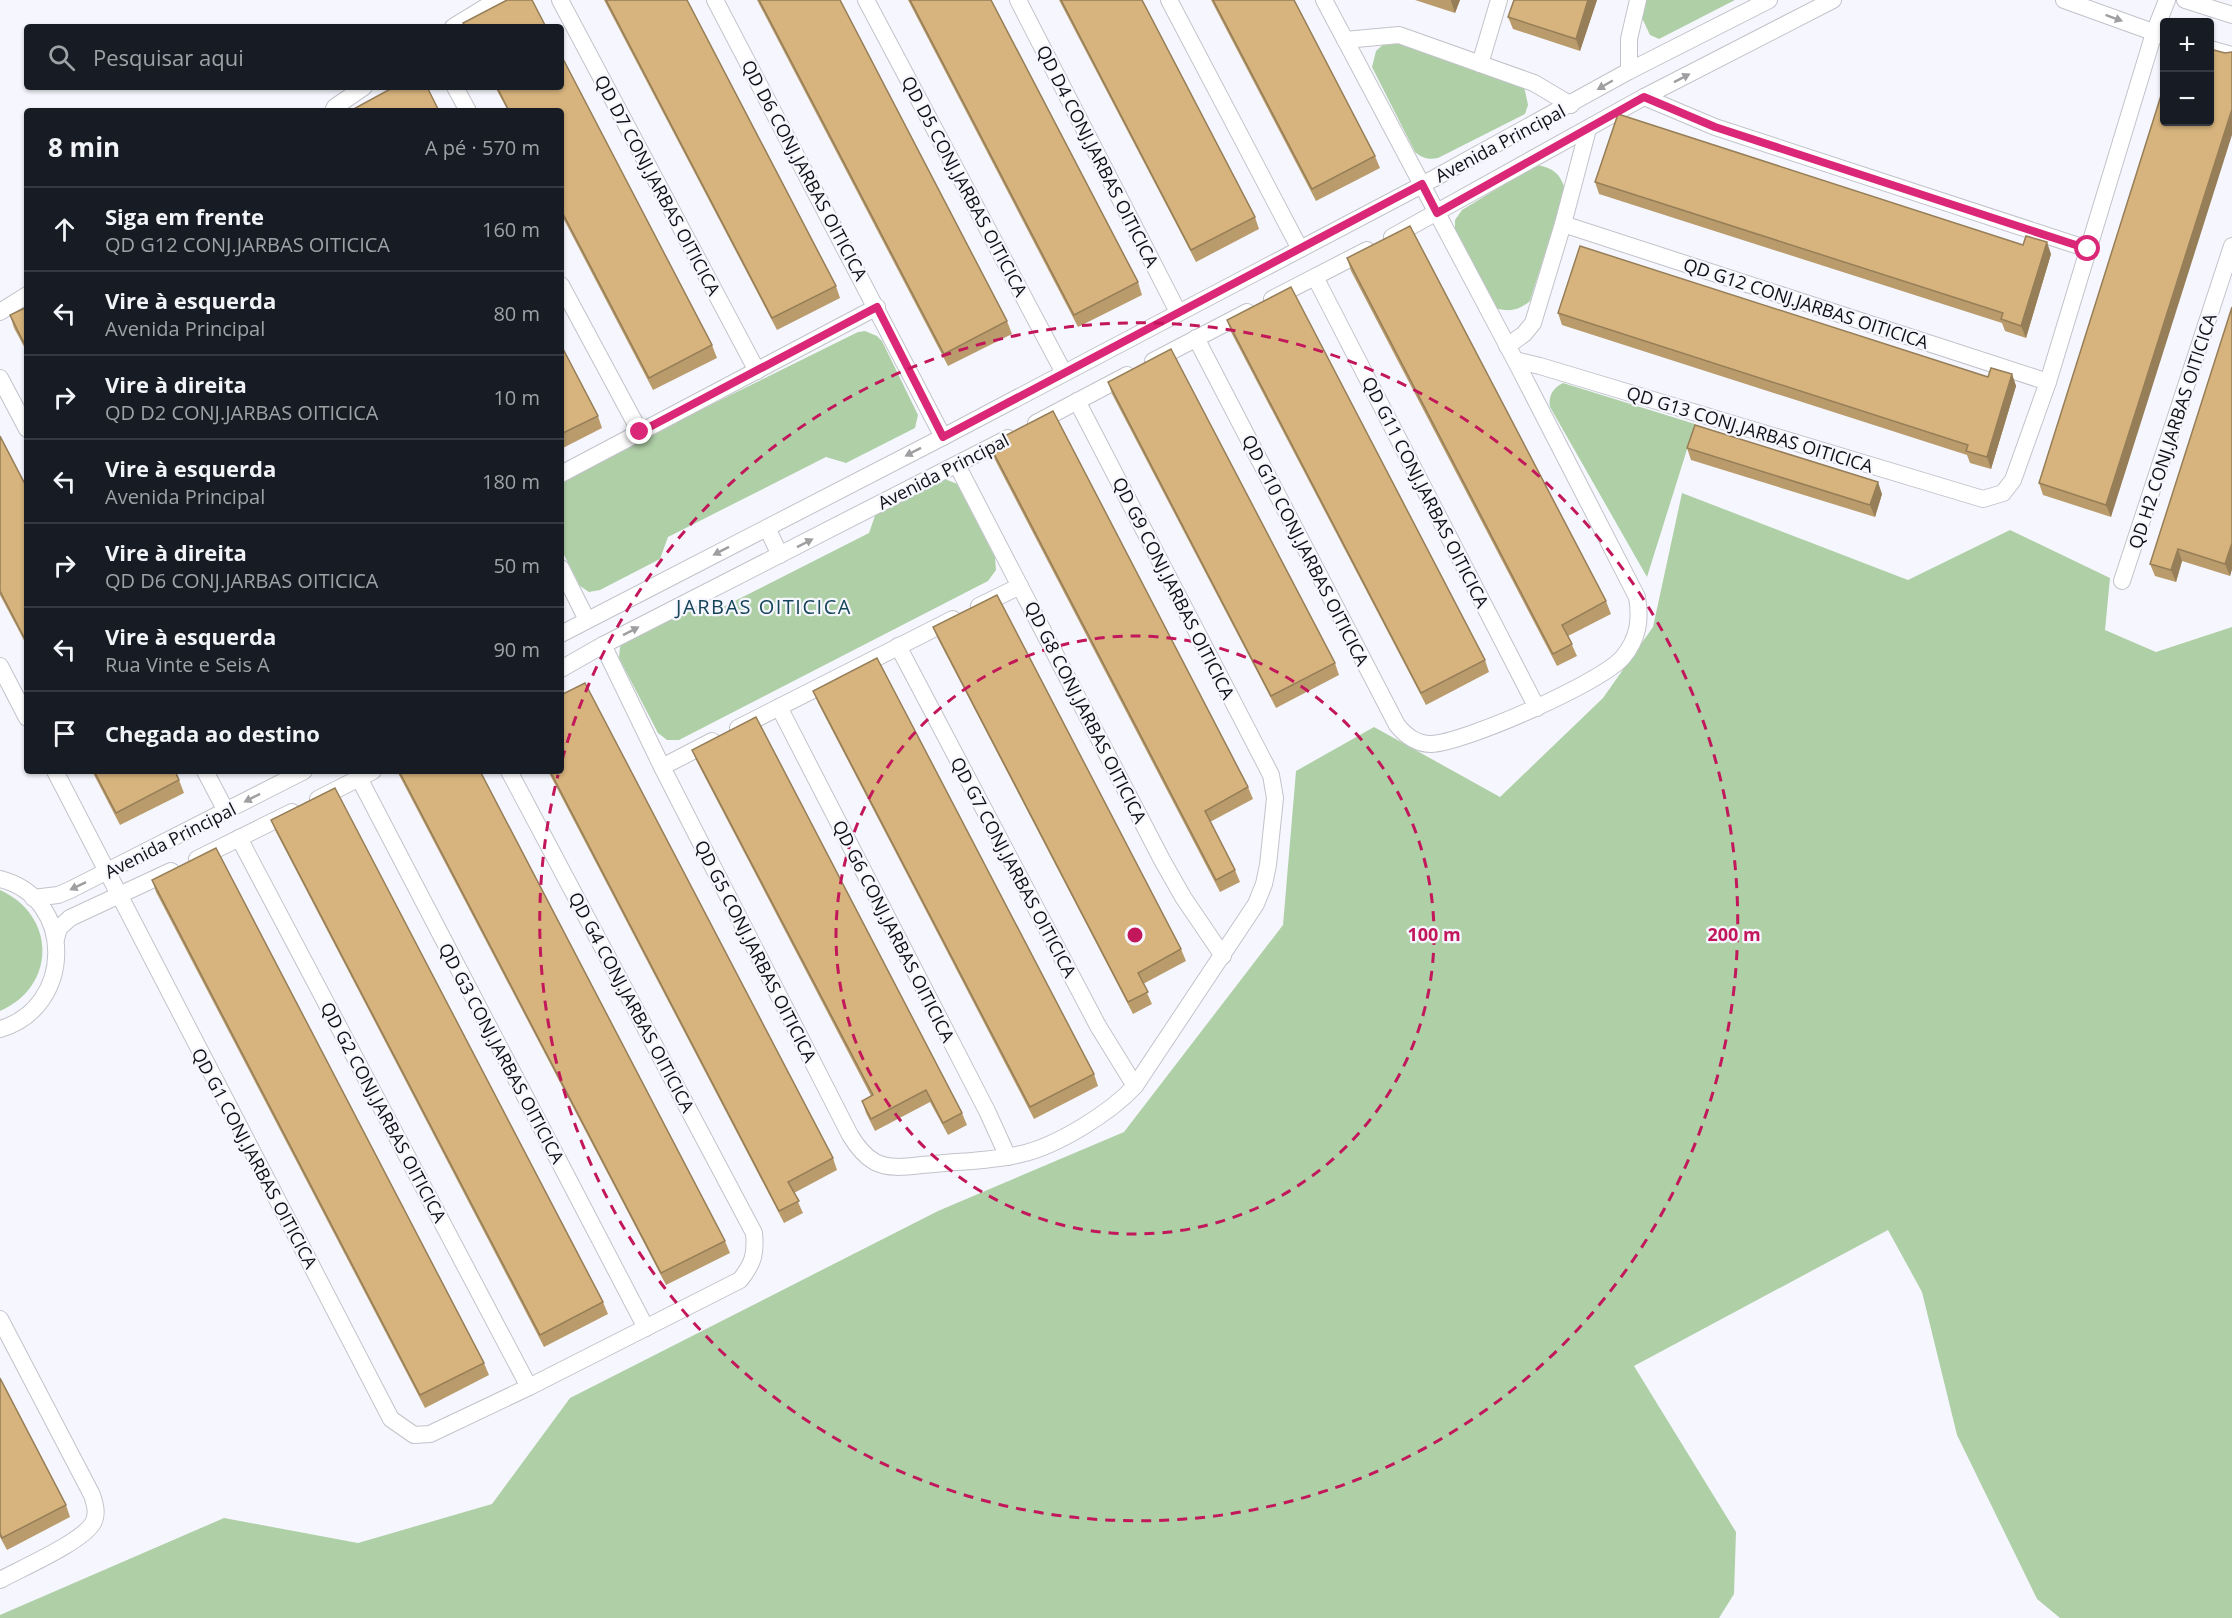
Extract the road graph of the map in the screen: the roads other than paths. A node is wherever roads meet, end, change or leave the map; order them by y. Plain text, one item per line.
1 (497, 0) edge
2 (560, 0) edge
3 (715, 0) edge
4 (866, 0) edge
5 (1018, 0) edge
6 (1169, 0) edge
7 (1500, 0) edge
8 (1638, 0) edge
9 (1768, 0) edge
10 (1833, 0) edge
11 (2064, 0) edge
12 (2167, 0) edge
13 (2185, 0) edge
14 (1330, 4) edge
15 (2232, 15) edge
16 (458, 24) edge
17 (2159, 34) edge
18 (1345, 40) junction
19 (2214, 50) edge
20 (2232, 55) edge
21 (1480, 64) junction
22 (1629, 71) junction
23 (359, 90) edge
24 (457, 90) edge
25 (1644, 97) junction
26 (1571, 105) junction
27 (334, 108) edge
28 (466, 108) edge
29 (1588, 129) junction
30 (1422, 184) junction
31 (1437, 213) junction
32 (1563, 224) junction
33 (2232, 246) edge
34 (1300, 249) junction
35 (2088, 249) junction
36 (1315, 277) junction
37 (564, 291) edge
38 (24, 297) edge
39 (877, 307) junction
40 (0, 312) edge
41 (1178, 312) junction
42 (1196, 338) junction
43 (1511, 353) junction
44 (757, 371) junction
45 (1064, 373) junction
46 (0, 378) edge
47 (2048, 382) junction
48 (1077, 401) junction
49 (24, 423) edge
50 (640, 432) junction
51 (943, 437) junction
52 (957, 465) junction
53 (564, 472) edge
54 (767, 528) junction
55 (780, 555) junction
56 (564, 573) edge
57 (2122, 582) dead end
58 (1020, 586) junction
59 (587, 620) junction
60 (564, 632) edge
61 (603, 645) junction
62 (898, 646) junction
63 (0, 666) edge
64 (564, 667) edge
65 (779, 706) junction
66 (1538, 708) junction
67 (24, 712) edge
68 (662, 767) junction
69 (57, 774) edge
70 (207, 774) edge
71 (298, 774) edge
72 (511, 774) edge
73 (366, 775) edge
74 (1272, 775) joint
75 (226, 811) junction
76 (239, 838) junction
77 (107, 872) junction
78 (0, 879) edge
79 (33, 897) junction
80 (119, 897) junction
81 (56, 939) junction
82 (1223, 956) junction
83 (0, 1029) edge
84 (1135, 1086) junction
85 (1008, 1157) junction
86 (0, 1319) edge
87 (646, 1328) junction
88 (529, 1387) junction
89 (0, 1580) edge

1 - 16 street
2 - 44 street, QD D7 CONJ.JARBAS OITICICA
3 - 39 street, QD D6 CONJ.JARBAS OITICICA
4 - 45 street, QD D5 CONJ.JARBAS OITICICA
5 - 41 street, QD D4 CONJ.JARBAS OITICICA
6 - 34 street
7 - 21 street
8 - 22 street
9 - 22 street, Avenida Principal
25 -> 10 street, Avenida Principal
11 -> 17 street
12 - 17 street
13 - 15 street
14 - 18 street
17 - 35 street
18 - 21 street
18 - 30 street
19 - 20 street
21 - 26 street
22 -> 26 street, Avenida Principal
23 - 27 street
24 - 28 street
25 - 29 street, Avenida Principal
25 - 35 street
26 - 30 street, Avenida Principal
29 - 31 street, Avenida Principal
29 - 32 street
30 - 31 street
30 - 34 street, Avenida Principal
31 - 36 street, Avenida Principal
31 - 43 street
32 - 43 street
32 - 47 street, QD G12 CONJ.JARBAS OITICICA
33 - 57 street, QD H2 CONJ.JARBAS OITICICA
34 - 41 street, Avenida Principal
35 - 47 street
36 - 42 street, Avenida Principal
36 - 66 street, QD G11 CONJ.JARBAS OITICICA
37 - 50 street
38 - 40 street
39 - 44 street
39 - 51 street, QD D6 CONJ.JARBAS OITICICA
41 - 45 street, Avenida Principal
42 - 48 street, Avenida Principal
42 - 66 street, QD G10 CONJ.JARBAS OITICICA
43 - 47 street, QD G13 CONJ.JARBAS OITICICA
43 - 66 street
44 - 50 street
45 - 51 street, Avenida Principal
46 - 49 street
48 - 52 street, Avenida Principal
48 - 74 street, QD G9 CONJ.JARBAS OITICICA
50 - 53 street
51 -> 54 street, Avenida Principal
55 -> 52 street, Avenida Principal
52 - 58 street, QD G8 CONJ.JARBAS OITICICA
54 - 55 street
54 -> 59 street, Avenida Principal
61 -> 55 street, Avenida Principal
56 - 59 street
58 - 62 street
58 - 82 street, QD G8 CONJ.JARBAS OITICICA
59 - 60 street, Avenida Principal
61 - 64 street, Avenida Principal
61 - 68 street, QD G5 CONJ.JARBAS OITICICA
62 - 65 street
62 - 84 street, QD G7 CONJ.JARBAS OITICICA
63 - 67 street
65 - 68 street
65 - 85 street, QD G6 CONJ.JARBAS OITICICA
68 - 85 street, QD G5 CONJ.JARBAS OITICICA
69 - 77 street, QD G1 CONJ.JARBAS OITICICA
70 - 75 street
71 -> 75 street, Avenida Principal
72 - 87 street, QD G4 CONJ.JARBAS OITICICA
73 - 76 street, Avenida Principal
73 - 87 street, QD G3 CONJ.JARBAS OITICICA
74 - 82 street, QD G5 CONJ.JARBAS OITICICA
75 - 77 street, Avenida Principal
76 - 80 street, Avenida Principal
76 - 88 street, QD G2 CONJ.JARBAS OITICICA
77 -> 79 street, Avenida Principal
77 - 80 street, QD G1 CONJ.JARBAS OITICICA
78 - 79 street
79 - 81 street
80 - 81 street, Avenida Principal
80 - 88 street, QD G1 CONJ.JARBAS OITICICA
81 - 83 street
82 - 84 street, QD G5 CONJ.JARBAS OITICICA
84 - 85 street, QD G5 CONJ.JARBAS OITICICA
86 - 89 street
87 - 88 street

